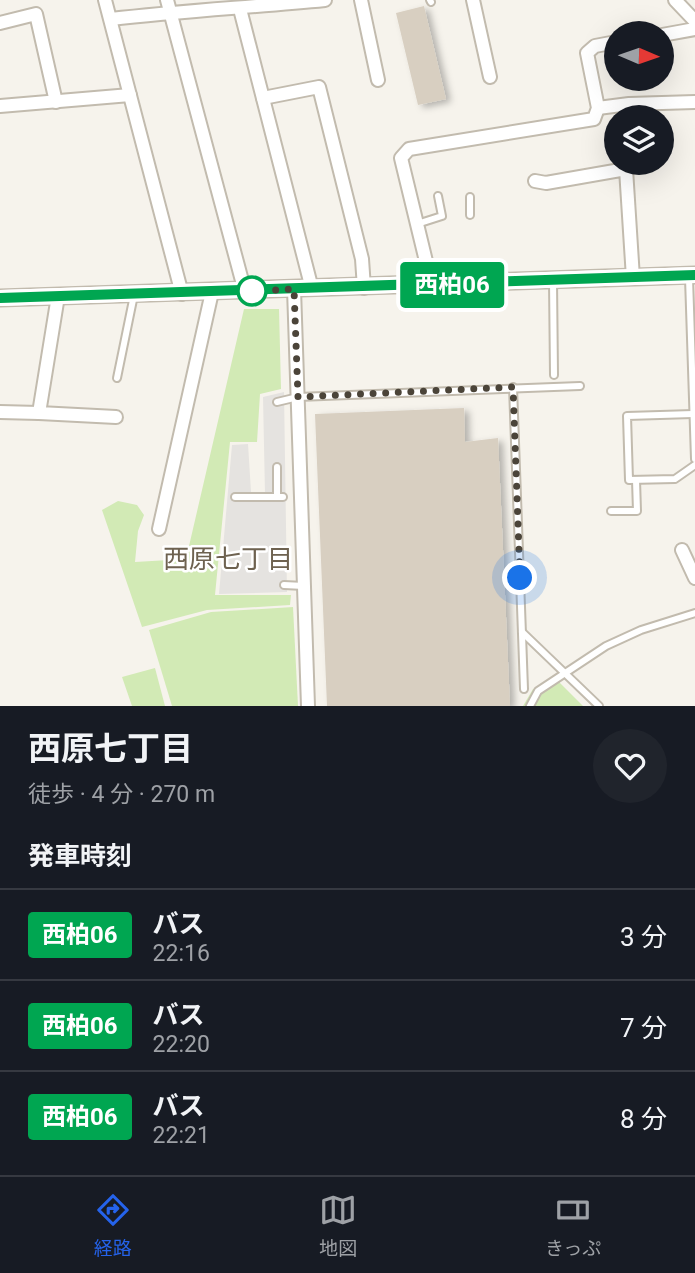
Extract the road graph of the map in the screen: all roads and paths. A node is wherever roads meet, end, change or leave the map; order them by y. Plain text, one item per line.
1 (105, 0) edge
2 (325, 0) edge
3 (361, 0) edge
4 (473, 0) edge
5 (676, 0) edge
6 (168, 6) edge
7 (240, 9) junction
8 (111, 19) junction
9 (695, 21) edge
10 (0, 23) edge
11 (695, 29) edge
12 (674, 33) edge
13 (604, 44) edge
14 (490, 77) dead end
15 (379, 80) dead end
16 (130, 95) junction
17 (263, 98) junction
18 (56, 102) junction
19 (695, 102) edge
20 (0, 106) edge
21 (598, 108) junction
22 (535, 181) dead end
23 (438, 196) dead end
24 (470, 197) dead end
25 (470, 215) dead end
26 (417, 224) junction
27 (692, 276) edge
28 (633, 278) junction
29 (553, 281) junction
30 (432, 286) junction
31 (364, 288) junction
32 (294, 289) junction
33 (312, 289) junction
34 (212, 292) junction
35 (245, 292) junction
36 (181, 294) junction
37 (134, 295) junction
38 (58, 296) junction
39 (0, 298) edge
40 (554, 375) dead end
41 (117, 378) dead end
42 (580, 386) dead end
43 (513, 387) junction
44 (298, 397) junction
45 (277, 402) dead end
46 (0, 412) edge
47 (38, 413) junction
48 (693, 414) edge
49 (116, 417) dead end
50 (695, 459) edge
51 (695, 465) edge
52 (277, 467) dead end
53 (636, 480) junction
54 (235, 497) dead end
55 (611, 511) dead end
56 (159, 529) dead end
57 (682, 550) dead end
58 (695, 578) edge
59 (284, 585) dead end
60 (304, 586) junction
61 (695, 613) edge
62 (522, 632) junction
63 (565, 674) junction
64 (524, 689) dead end
65 (308, 706) edge
66 (530, 706) edge
67 (599, 706) edge

1 - 8 street
2 - 7 street
3 - 15 street
4 - 14 street
5 - 9 street
6 - 7 street
6 - 8 street
6 - 35 street
7 - 17 street
8 - 16 street
10 - 18 street
11 - 12 street
13 - 21 street
16 - 18 street
16 - 36 street
17 - 31 street
17 - 33 street
18 - 20 street
19 - 21 street
21 - 26 street
22 - 28 street
23 - 26 lane
24 - 25 lane
26 - 30 street
27 - 28 street
27 - 48 lane
28 - 29 street
29 - 30 street
29 - 40 lane
30 - 31 street
31 - 33 street
32 - 33 street
32 - 35 street
32 - 44 street
34 - 35 street
34 - 36 street
34 - 56 street
36 - 37 street
37 - 38 street
37 - 41 lane
38 - 39 street
38 - 47 street
42 - 43 lane
43 - 44 lane
43 - 62 lane
44 - 45 lane
44 - 60 street
46 - 47 street
47 - 49 street
48 - 50 lane
48 - 53 lane
51 - 53 lane
52 - 54 lane
53 - 55 lane
57 - 58 street
59 - 60 lane
60 - 65 street
61 - 63 lane
62 - 63 lane
62 - 64 lane
63 - 66 lane
63 - 67 lane

